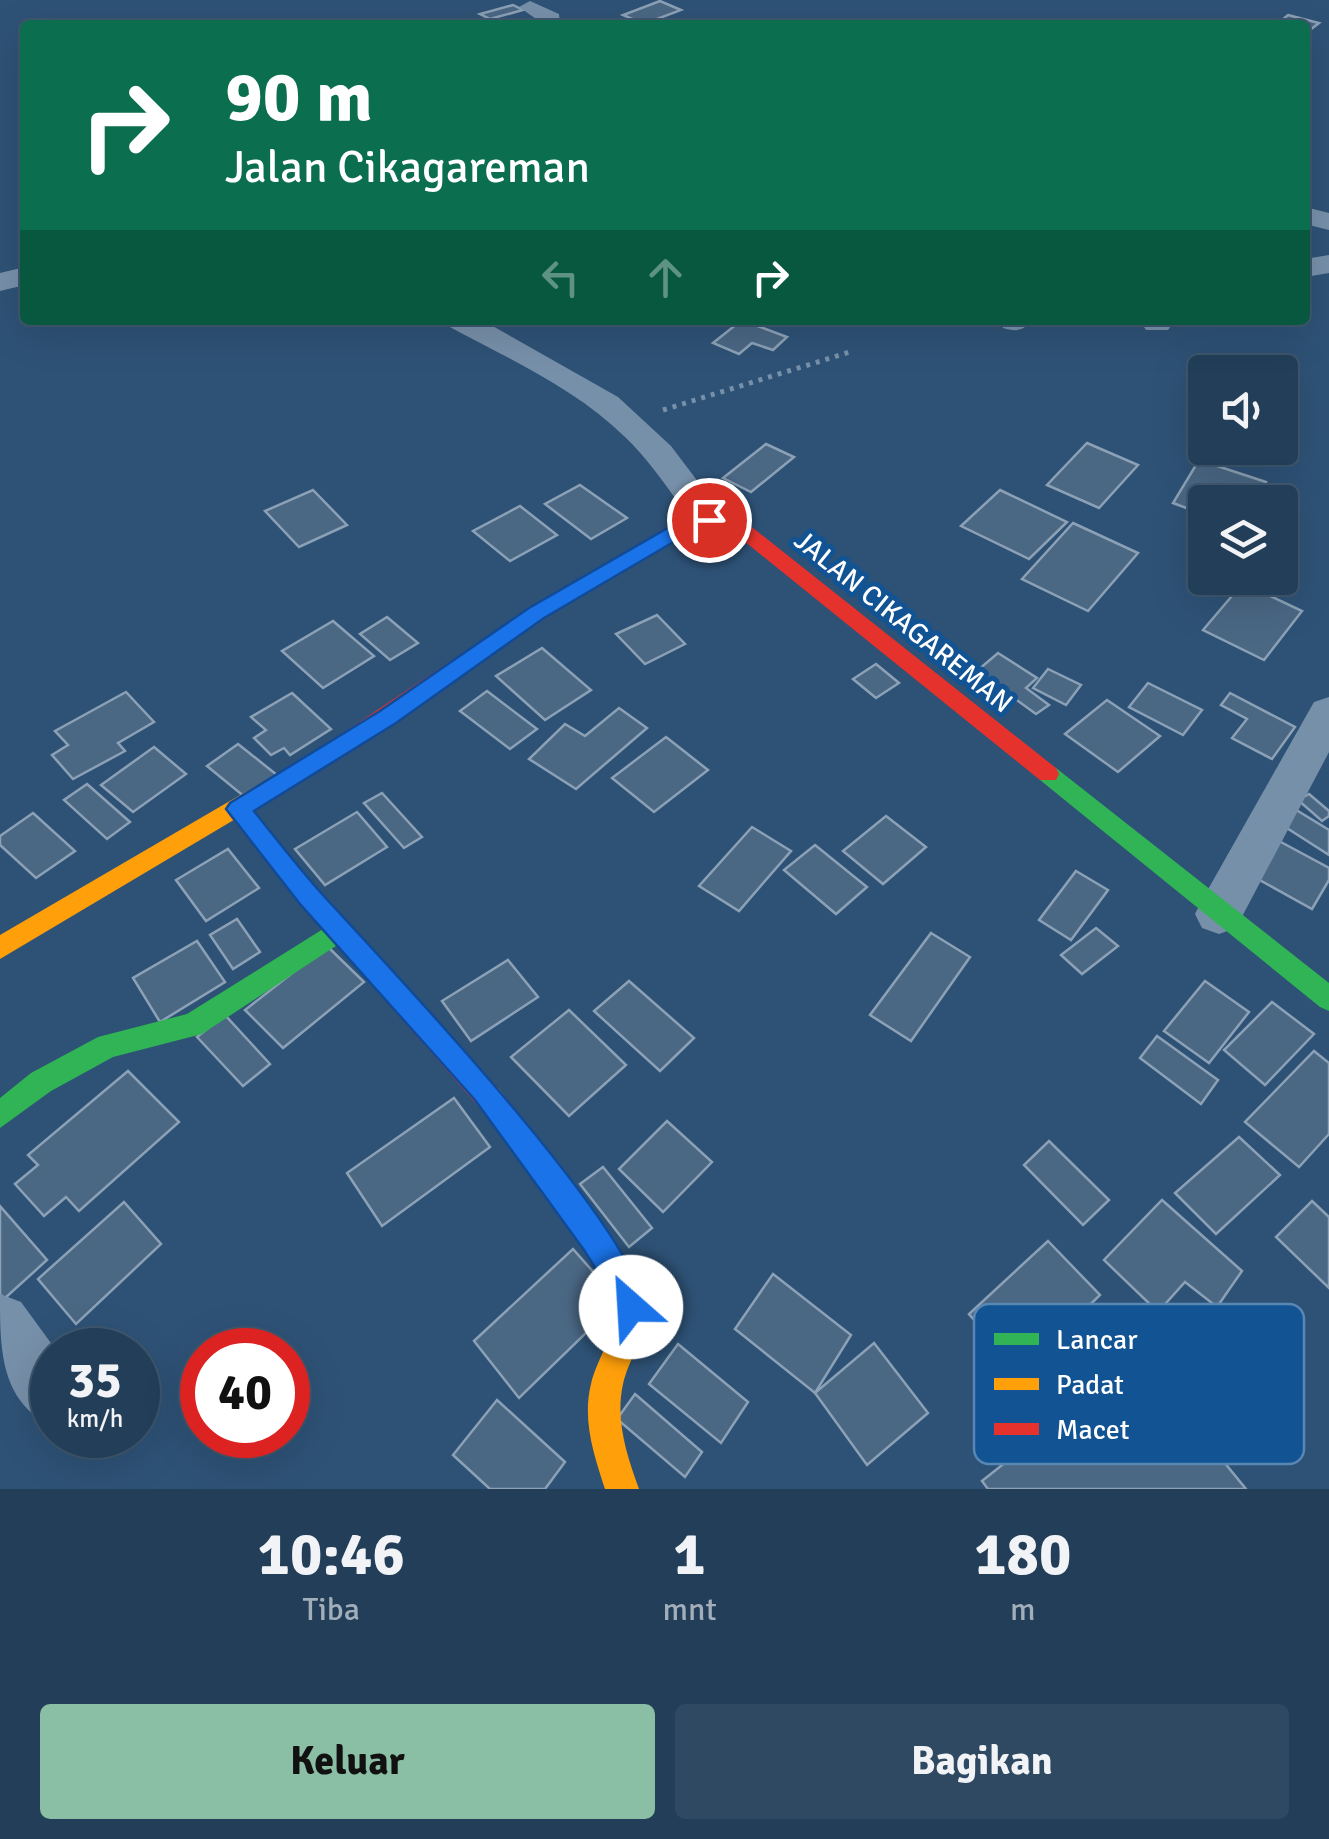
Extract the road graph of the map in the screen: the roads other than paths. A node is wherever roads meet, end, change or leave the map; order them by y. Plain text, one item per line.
1 (530, 7) dead end
2 (551, 20) edge
3 (467, 325) edge
4 (709, 520) junction
5 (1329, 713) edge
6 (238, 809) junction
7 (1218, 914) junction
8 (339, 930) junction
9 (0, 948) edge
10 (1329, 1000) edge
11 (0, 1115) edge
12 (0, 1323) edge
13 (30, 1365) edge
14 (622, 1489) edge

1 - 2 street
3 - 4 street
4 - 6 street
4 - 7 street, JALAN CIKAGAREMAN
5 - 7 street
6 - 8 street
6 - 9 street
7 - 10 street, JALAN CIKAGAREMAN
8 - 11 street
8 - 14 street
12 - 13 street

